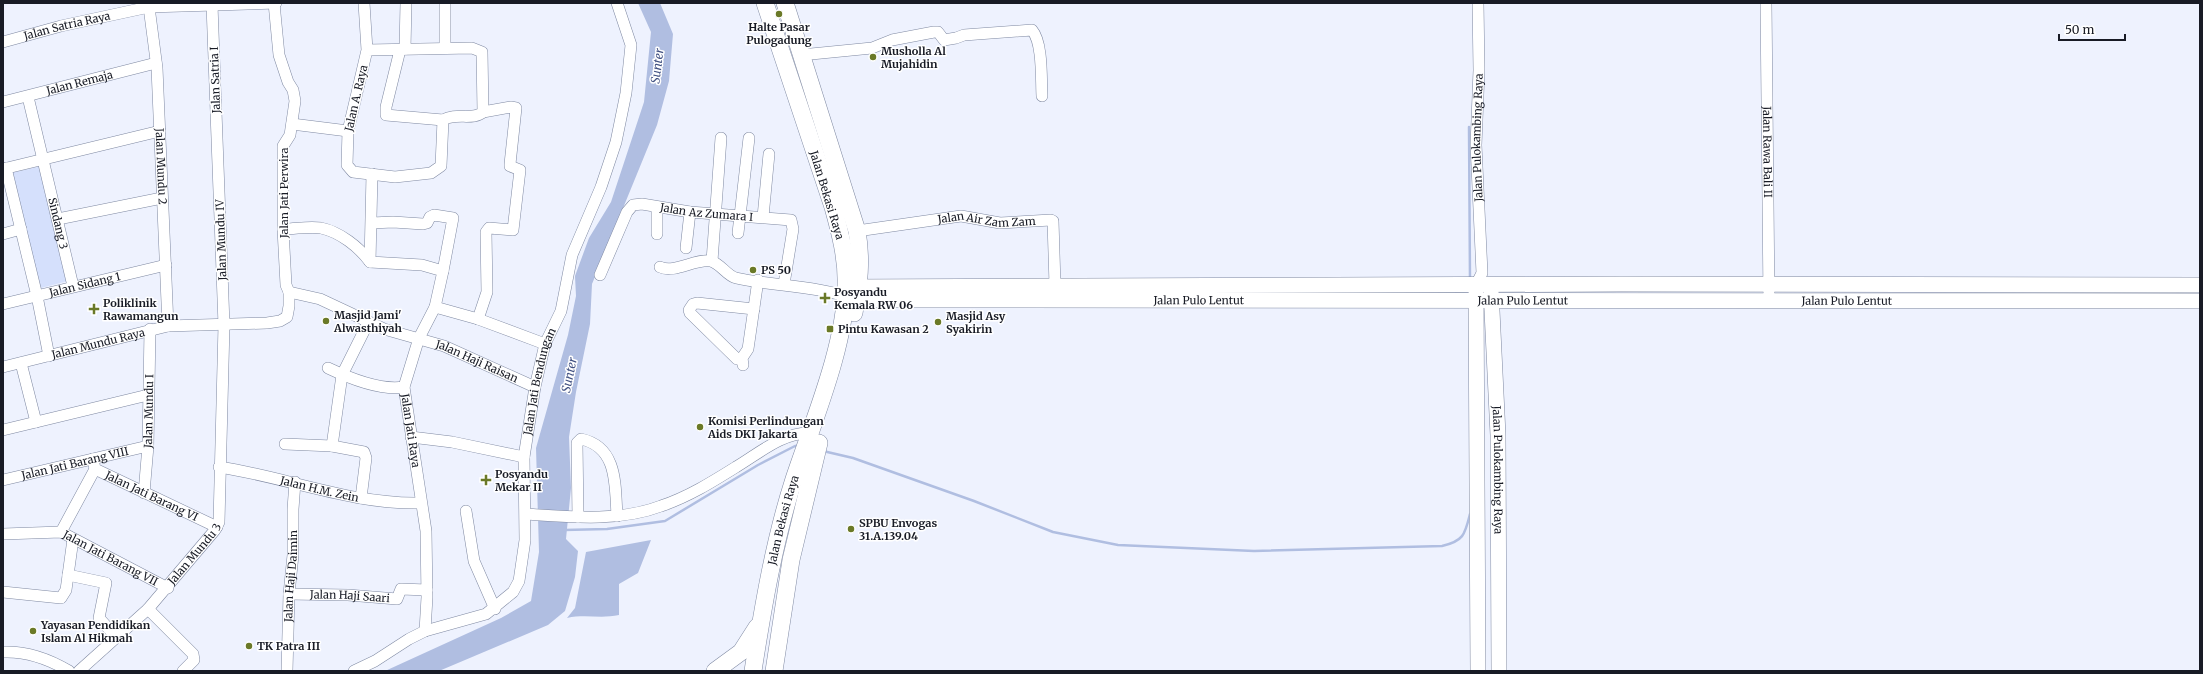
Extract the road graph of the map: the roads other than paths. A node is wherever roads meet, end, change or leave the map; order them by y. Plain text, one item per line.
1 (274, 3) edge
2 (364, 3) edge
3 (406, 3) edge
4 (445, 3) edge
5 (617, 3) edge
6 (765, 3) edge
7 (785, 3) edge
8 (1478, 3) edge
9 (1766, 3) edge
10 (212, 5) junction
11 (149, 7) junction
12 (3, 42) edge
13 (445, 48) junction
14 (402, 49) junction
15 (367, 50) junction
16 (801, 55) junction
17 (156, 63) junction
18 (1042, 96) dead end
19 (28, 97) junction
20 (3, 102) edge
21 (484, 112) junction
22 (443, 120) junction
23 (292, 124) junction
24 (160, 131) junction
25 (348, 131) junction
26 (721, 138) dead end
27 (749, 138) dead end
28 (769, 154) dead end
29 (218, 155) joint
30 (44, 160) junction
31 (4, 168) edge
32 (372, 174) junction
33 (162, 198) junction
34 (657, 208) junction
35 (690, 212) junction
36 (716, 213) junction
37 (740, 216) junction
38 (763, 217) junction
39 (58, 219) junction
40 (372, 223) junction
41 (283, 229) junction
42 (21, 230) junction
43 (857, 231) junction
44 (738, 233) dead end
45 (3, 234) edge
46 (657, 234) dead end
47 (686, 248) dead end
48 (712, 261) junction
49 (370, 262) junction
50 (166, 265) junction
51 (660, 267) dead end
52 (443, 271) junction
53 (600, 274) dead end
54 (758, 280) junction
55 (784, 284) junction
56 (1054, 285) junction
57 (1769, 285) junction
58 (2111, 285) junction
59 (2200, 285) edge
60 (73, 286) junction
61 (1472, 290) junction
62 (289, 292) junction
63 (848, 292) junction
64 (1491, 292) junction
65 (37, 296) junction
66 (1769, 300) junction
67 (2111, 301) junction
68 (2200, 301) edge
69 (3, 304) edge
70 (435, 307) junction
71 (754, 309) junction
72 (478, 319) junction
73 (368, 323) junction
74 (224, 325) junction
75 (168, 326) junction
76 (150, 329) junction
77 (419, 338) junction
78 (546, 344) junction
79 (49, 356) junction
80 (21, 363) junction
81 (3, 367) edge
82 (328, 368) dead end
83 (342, 375) junction
84 (404, 387) junction
85 (534, 387) junction
86 (148, 395) junction
87 (36, 422) junction
88 (3, 430) edge
89 (813, 436) junction
90 (411, 437) junction
91 (285, 444) dead end
92 (148, 446) junction
93 (332, 446) junction
94 (524, 457) junction
95 (808, 460) junction
96 (94, 464) junction
97 (219, 467) junction
98 (3, 480) edge
99 (295, 482) junction
100 (144, 493) junction
101 (361, 498) junction
102 (421, 503) junction
103 (466, 511) dead end
104 (528, 514) junction
105 (617, 516) junction
106 (576, 517) junction
107 (218, 527) junction
108 (61, 532) junction
109 (3, 534) edge
110 (73, 539) junction
111 (68, 575) junction
112 (168, 588) junction
113 (427, 590) junction
114 (3, 592) edge
115 (289, 594) junction
116 (148, 609) junction
117 (495, 609) junction
118 (760, 622) junction
119 (425, 631) junction
120 (116, 637) junction
121 (3, 652) edge
122 (69, 671) edge
123 (79, 671) edge
124 (183, 671) edge
125 (287, 671) edge
126 (354, 671) edge
127 (715, 671) edge
128 (753, 671) edge
129 (774, 671) edge
130 (1478, 671) edge
131 (1499, 671) edge

1 - 10 street, Jalan Satria Raya
1 - 23 street, Jalan Jati Perwira
2 - 15 street, Jalan A. Raya
3 - 14 street
4 - 13 street
5 - 78 street, Jalan Jati Bendungan
6 - 63 main road, Jalan Bekasi Raya
7 - 16 main road, Jalan Bekasi Raya
8 - 61 street, Jalan Pulokambing Raya
9 - 57 street, Jalan Rawa Bali II
10 - 11 street, Jalan Satria Raya
10 - 29 street, Jalan Satria I
11 - 12 street, Jalan Satria Raya
11 - 17 street, Jalan Mundu 2
13 - 14 street
13 - 21 street
14 - 15 street
14 - 22 street
15 - 25 street, Jalan A. Raya
16 - 18 street
16 - 43 main road, Jalan Bekasi Raya
17 - 19 street, Jalan Remaja
17 - 24 street, Jalan Mundu 2
19 - 20 street, Jalan Remaja
19 - 30 street, Sindang 3
21 - 22 street
21 - 72 street
22 - 32 street
23 - 25 street
23 - 41 street, Jalan Jati Perwira
24 - 30 street
24 - 33 street, Jalan Mundu 2
25 - 32 street, Jalan A. Raya
26 - 36 street
27 - 37 street
28 - 38 street
29 - 74 street, Jalan Mundu IV
30 - 31 street
30 - 39 street, Sindang 3
31 - 42 street
32 - 40 street
33 - 39 street
33 - 50 street, Jalan Mundu 2
34 - 35 street, Jalan Az Zumara I
34 - 46 street
34 - 53 street, Jalan Az Zumara I
35 - 36 street, Jalan Az Zumara I
35 - 47 street
36 - 37 street, Jalan Az Zumara I
36 - 48 street
37 - 38 street, Jalan Az Zumara I
37 - 44 street
38 - 55 street, Jalan Az Zumara I
39 - 60 street, Sindang 3
40 - 49 street
40 - 52 street, Jalan Jati Raya
41 - 49 street
41 - 62 street, Jalan Jati Perwira
42 - 45 street
42 - 65 street
43 - 56 street, Jalan Air Zam Zam
43 - 63 main road, Jalan Bekasi Raya
48 - 51 street
48 - 54 street
49 - 52 street
50 - 60 street, Jalan Sidang 1
50 - 75 street, Jalan Mundu 2
52 - 70 street, Jalan Jati Raya
54 - 55 street
54 - 71 street
55 - 63 street
56 - 61 street, Jalan Pulo Lentut
56 - 63 street, Jalan Pulo Lentut
57 - 58 street, Jalan Pulo Lentut
57 - 64 street, Jalan Pulo Lentut
57 - 66 street, Jalan Rawa Bali II
58 - 59 street, Jalan Pulo Lentut
58 - 67 street
60 - 65 street, Jalan Sidang 1
61 - 63 street, Jalan Pulo Lentut
61 - 64 street, Jalan Pulo Lentut
61 - 64 street
61 - 130 street, Jalan Pulokambing Raya
62 - 73 street, Jalan Haji Raisan
62 - 74 street, Jalan Mundu Raya
63 - 89 main road, Jalan Bekasi Raya
64 - 66 street, Jalan Pulo Lentut
64 - 131 street, Jalan Pulokambing Raya
65 - 69 street, Jalan Sidang 1
65 - 79 street
66 - 67 street, Jalan Pulo Lentut
67 - 68 street, Jalan Pulo Lentut
70 - 72 street
70 - 77 street, Jalan Jati Raya
71 - 71 street
72 - 78 street
73 - 77 street, Jalan Haji Raisan
73 - 83 street
74 - 75 street, Jalan Mundu Raya
74 - 97 street, Jalan Mundu 3
75 - 76 street, Jalan Mundu Raya
76 - 79 street, Jalan Mundu Raya
76 - 86 street, Jalan Mundu I
77 - 84 street, Jalan Jati Raya
77 - 85 street, Jalan Haji Raisan
78 - 85 street, Jalan Jati Bendungan
79 - 80 street, Jalan Mundu Raya
80 - 81 street, Jalan Mundu Raya
80 - 87 street
82 - 83 street
83 - 84 street
83 - 93 street
84 - 90 street, Jalan Jati Raya
85 - 94 street, Jalan Jati Bendungan
86 - 87 street
86 - 92 street, Jalan Mundu I
87 - 88 street
89 - 95 main road, Jalan Bekasi Raya
89 - 105 street
90 - 94 street
90 - 102 street, Jalan Jati Raya
91 - 93 street
92 - 96 street, Jalan Jati Barang VIII
92 - 100 street, Jalan Mundu I
93 - 101 street
94 - 104 street, Jalan Jati Bendungan
95 - 118 main road, Jalan Bekasi Raya
95 - 129 main road, Jalan Bekasi Raya
96 - 98 street, Jalan Jati Barang VIII
96 - 100 street, Jalan Jati Barang VI
96 - 108 street
97 - 99 street, Jalan H.M. Zein
97 - 107 street, Jalan Mundu 3
99 - 101 street, Jalan H.M. Zein
99 - 115 street, Jalan Haji Daimin
100 - 107 street, Jalan Jati Barang VI
101 - 102 street, Jalan H.M. Zein
102 - 113 street, Jalan Jati Raya
103 - 117 street
104 - 106 street
104 - 117 street, Jalan Jati Bendungan
105 - 106 street
105 - 106 street
107 - 112 street, Jalan Mundu 3
108 - 109 street, Jalan Jati Barang VII
108 - 110 street, Jalan Jati Barang VII
110 - 111 street
110 - 112 street, Jalan Jati Barang VII
111 - 114 street
111 - 120 street
112 - 116 street, Jalan Mundu 3
113 - 115 street, Jalan Haji Saari
113 - 119 street, Jalan Jati Raya
115 - 125 street, Jalan Haji Daimin
116 - 120 street, Jalan Mundu 3
116 - 124 street
117 - 119 street, Jalan Jati Bendungan
118 - 127 main road
118 - 128 main road, Jalan Bekasi Raya
119 - 126 street, Jalan Jati Bendungan
120 - 123 street, Jalan Mundu 3
121 - 122 street

